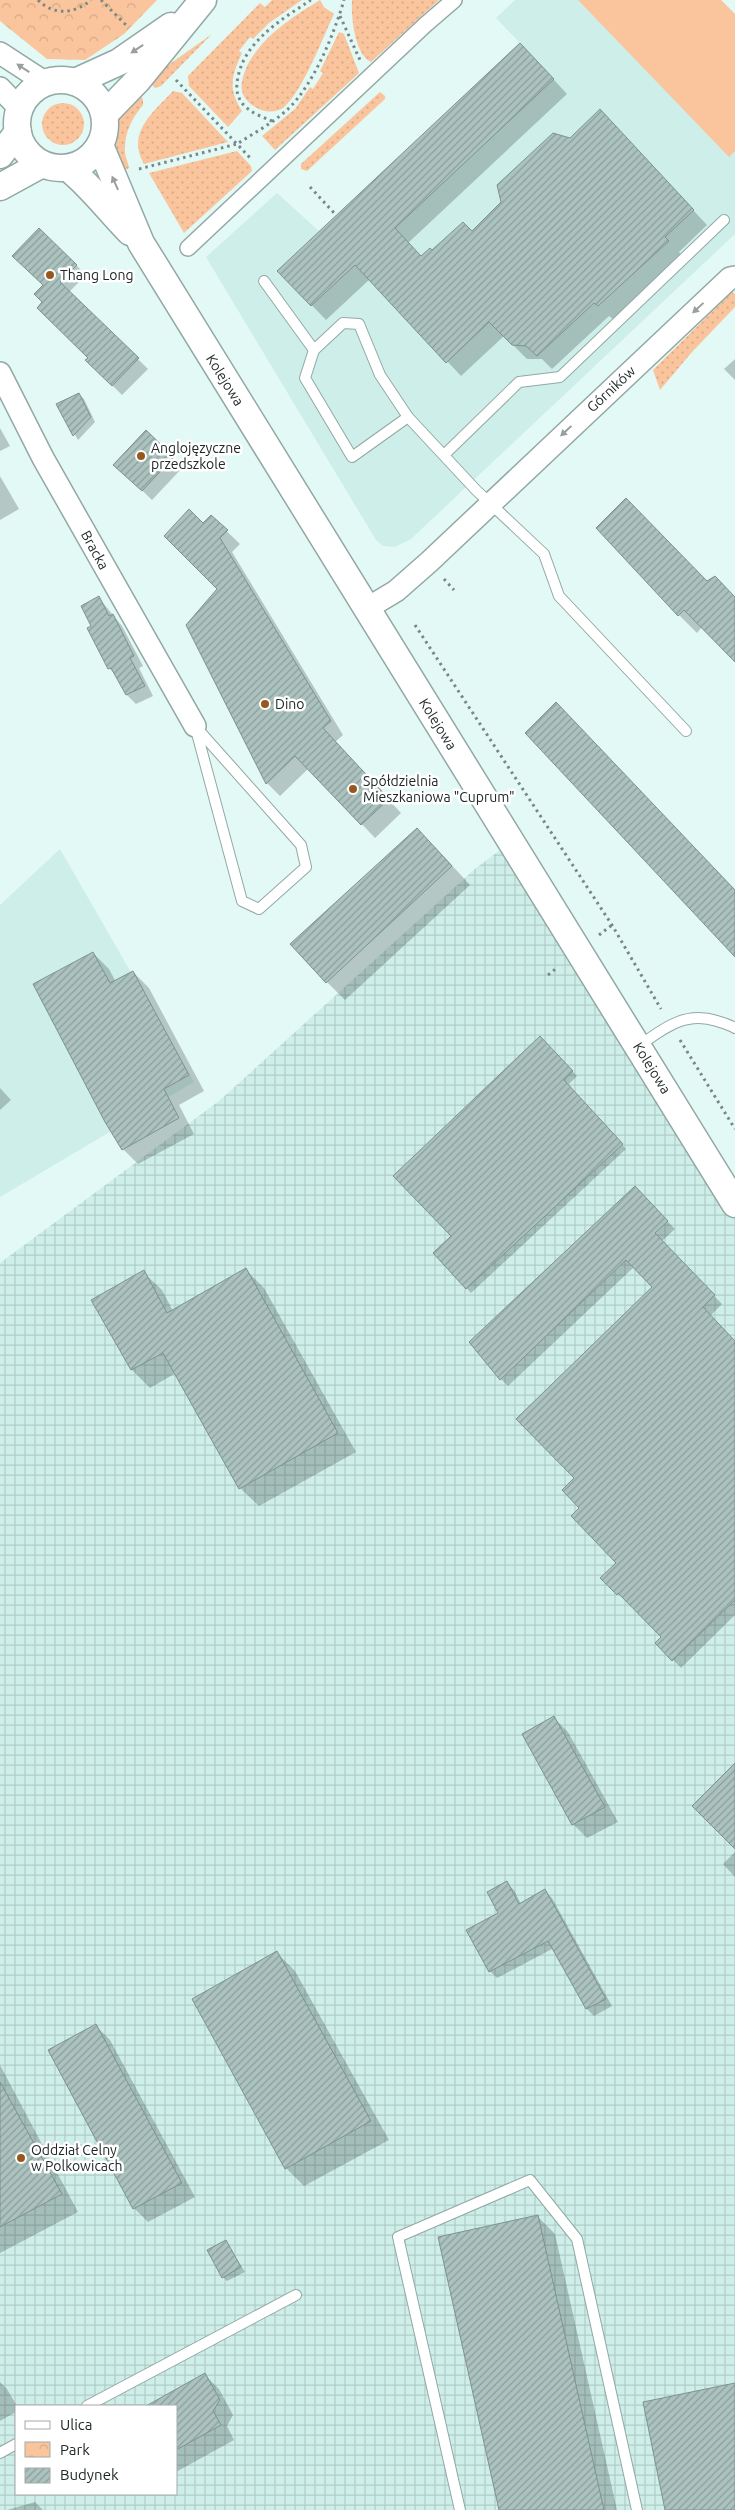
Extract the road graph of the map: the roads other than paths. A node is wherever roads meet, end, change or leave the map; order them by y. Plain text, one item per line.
1 (454, 0) edge
2 (198, 6) edge
3 (0, 53) edge
4 (75, 82) junction
5 (46, 83) junction
6 (0, 88) edge
7 (105, 114) junction
8 (19, 121) junction
9 (100, 145) junction
10 (0, 154) edge
11 (42, 164) junction
12 (68, 168) junction
13 (0, 188) edge
14 (724, 220) dead end
15 (141, 244) junction
16 (188, 248) dead end
17 (735, 277) edge
18 (264, 281) dead end
19 (314, 350) junction
20 (0, 373) edge
21 (408, 418) junction
22 (444, 455) junction
23 (489, 502) junction
24 (366, 609) junction
25 (195, 726) junction
26 (686, 731) dead end
27 (735, 1028) edge
28 (638, 1046) junction
29 (735, 1204) edge
30 (296, 2295) dead end
31 (89, 2405) edge
32 (15, 2444) edge
33 (0, 2452) edge
34 (460, 2510) edge
35 (637, 2510) edge

1 - 16 street
2 -> 4 street
2 - 7 street
5 -> 3 street
4 - 5 street
4 - 7 street
5 - 8 street
6 - 8 street
7 - 9 street
8 - 10 street
8 - 11 street
9 - 12 street
15 -> 9 street, Kolejowa
11 - 12 street
11 - 13 street
12 - 15 street, Kolejowa
14 - 22 lane
15 - 24 street, Kolejowa
17 -> 23 street, Górników
18 - 19 lane
19 - 21 lane
19 - 21 lane
20 - 25 street, Bracka
21 - 22 lane
22 - 23 lane
23 - 24 street, Górników
23 - 26 lane
24 - 28 street, Kolejowa
25 - 25 lane
27 - 28 lane
28 - 29 street, Kolejowa
30 - 31 lane
32 - 33 lane
34 - 35 lane

